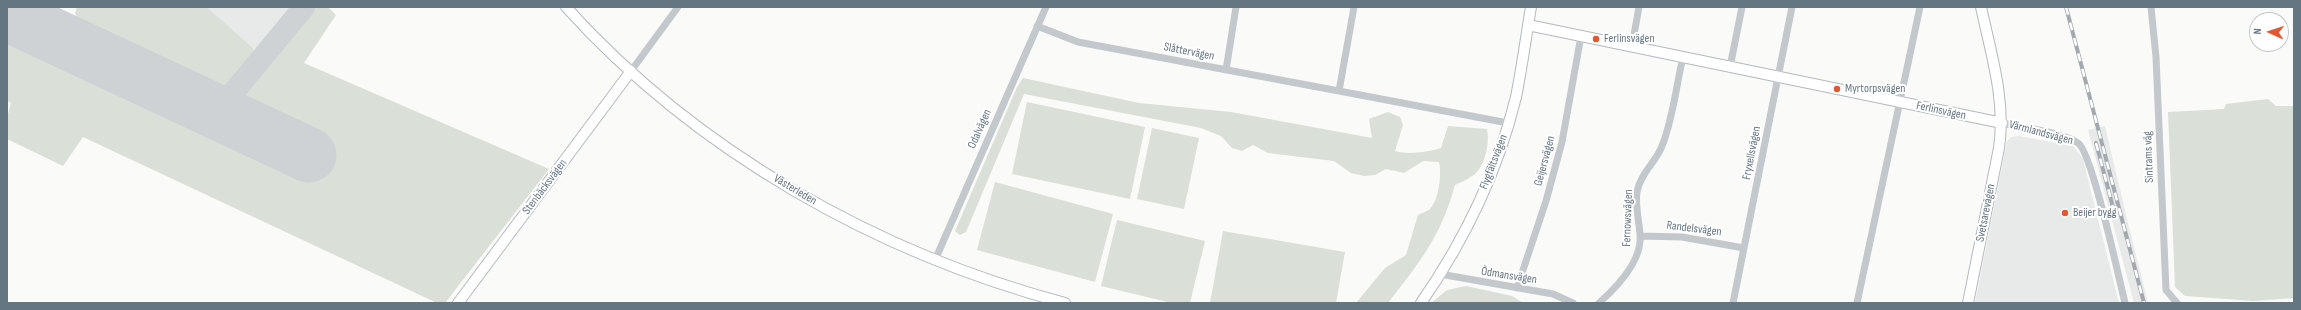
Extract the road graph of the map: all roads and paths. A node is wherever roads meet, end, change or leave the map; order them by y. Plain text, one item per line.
1 (566, 7) edge
2 (678, 7) edge
3 (1046, 7) edge
4 (1236, 7) edge
5 (1354, 7) edge
6 (1531, 7) edge
7 (1639, 7) edge
8 (1742, 7) edge
9 (1792, 7) edge
10 (1920, 7) edge
11 (1981, 7) edge
12 (2151, 7) edge
13 (1528, 25) junction
14 (1037, 26) junction
15 (1581, 36) junction
16 (1632, 46) junction
17 (1683, 57) junction
18 (1730, 67) junction
19 (1226, 70) junction
20 (631, 71) junction
21 (1778, 77) junction
22 (1339, 91) junction
23 (1901, 102) junction
24 (1508, 123) junction
25 (2002, 123) junction
26 (1641, 236) junction
27 (1744, 248) junction
28 (935, 260) junction
29 (1440, 274) junction
30 (1517, 288) junction
31 (458, 303) edge
32 (1065, 303) edge
33 (1421, 303) edge
34 (1573, 303) edge
35 (1599, 303) edge
36 (1733, 303) edge
37 (1857, 303) edge
38 (1968, 303) edge
39 (2125, 303) edge
40 (2177, 303) edge

1 - 20 street, Västerleden
2 - 20 street
3 - 14 street, Odalvägen
4 - 19 street
5 - 22 street
6 - 13 street, Flygfältsvägen
7 - 16 street
8 - 18 street
9 - 21 street, Fryxellsvägen
10 - 23 street
11 - 25 street, Värmlandsvägen
12 - 40 street, Sintrams väg
13 - 15 street, Ferlinsvägen
13 - 24 street, Flygfältsvägen
14 - 19 street, Slåttervägen
14 - 28 street, Odalvägen
15 - 16 street, Ferlinsvägen
15 - 30 street, Geijersvägen
16 - 17 street, Ferlinsvägen
17 - 18 street, Ferlinsvägen
17 - 26 street, Fernowsvägen
18 - 21 street, Ferlinsvägen
19 - 22 street, Slåttervägen
20 - 28 street, Västerleden
20 - 31 street, Stenbäcksvägen
21 - 23 street, Ferlinsvägen
21 - 27 street, Fryxellsvägen
22 - 24 street, Slåttervägen
23 - 25 street, Ferlinsvägen
23 - 37 street
24 - 29 street, Flygfältsvägen
25 - 38 street, Svetsarevägen
25 - 39 street, Värmlandsvägen
26 - 27 street, Randelsvägen
26 - 35 street, Fernowsvägen
27 - 36 street, Fryxellsvägen
28 - 32 street, Västerleden
29 - 30 street, Ödmansvägen
29 - 33 street, Flygfältsvägen
30 - 34 street, Ödmansvägen

